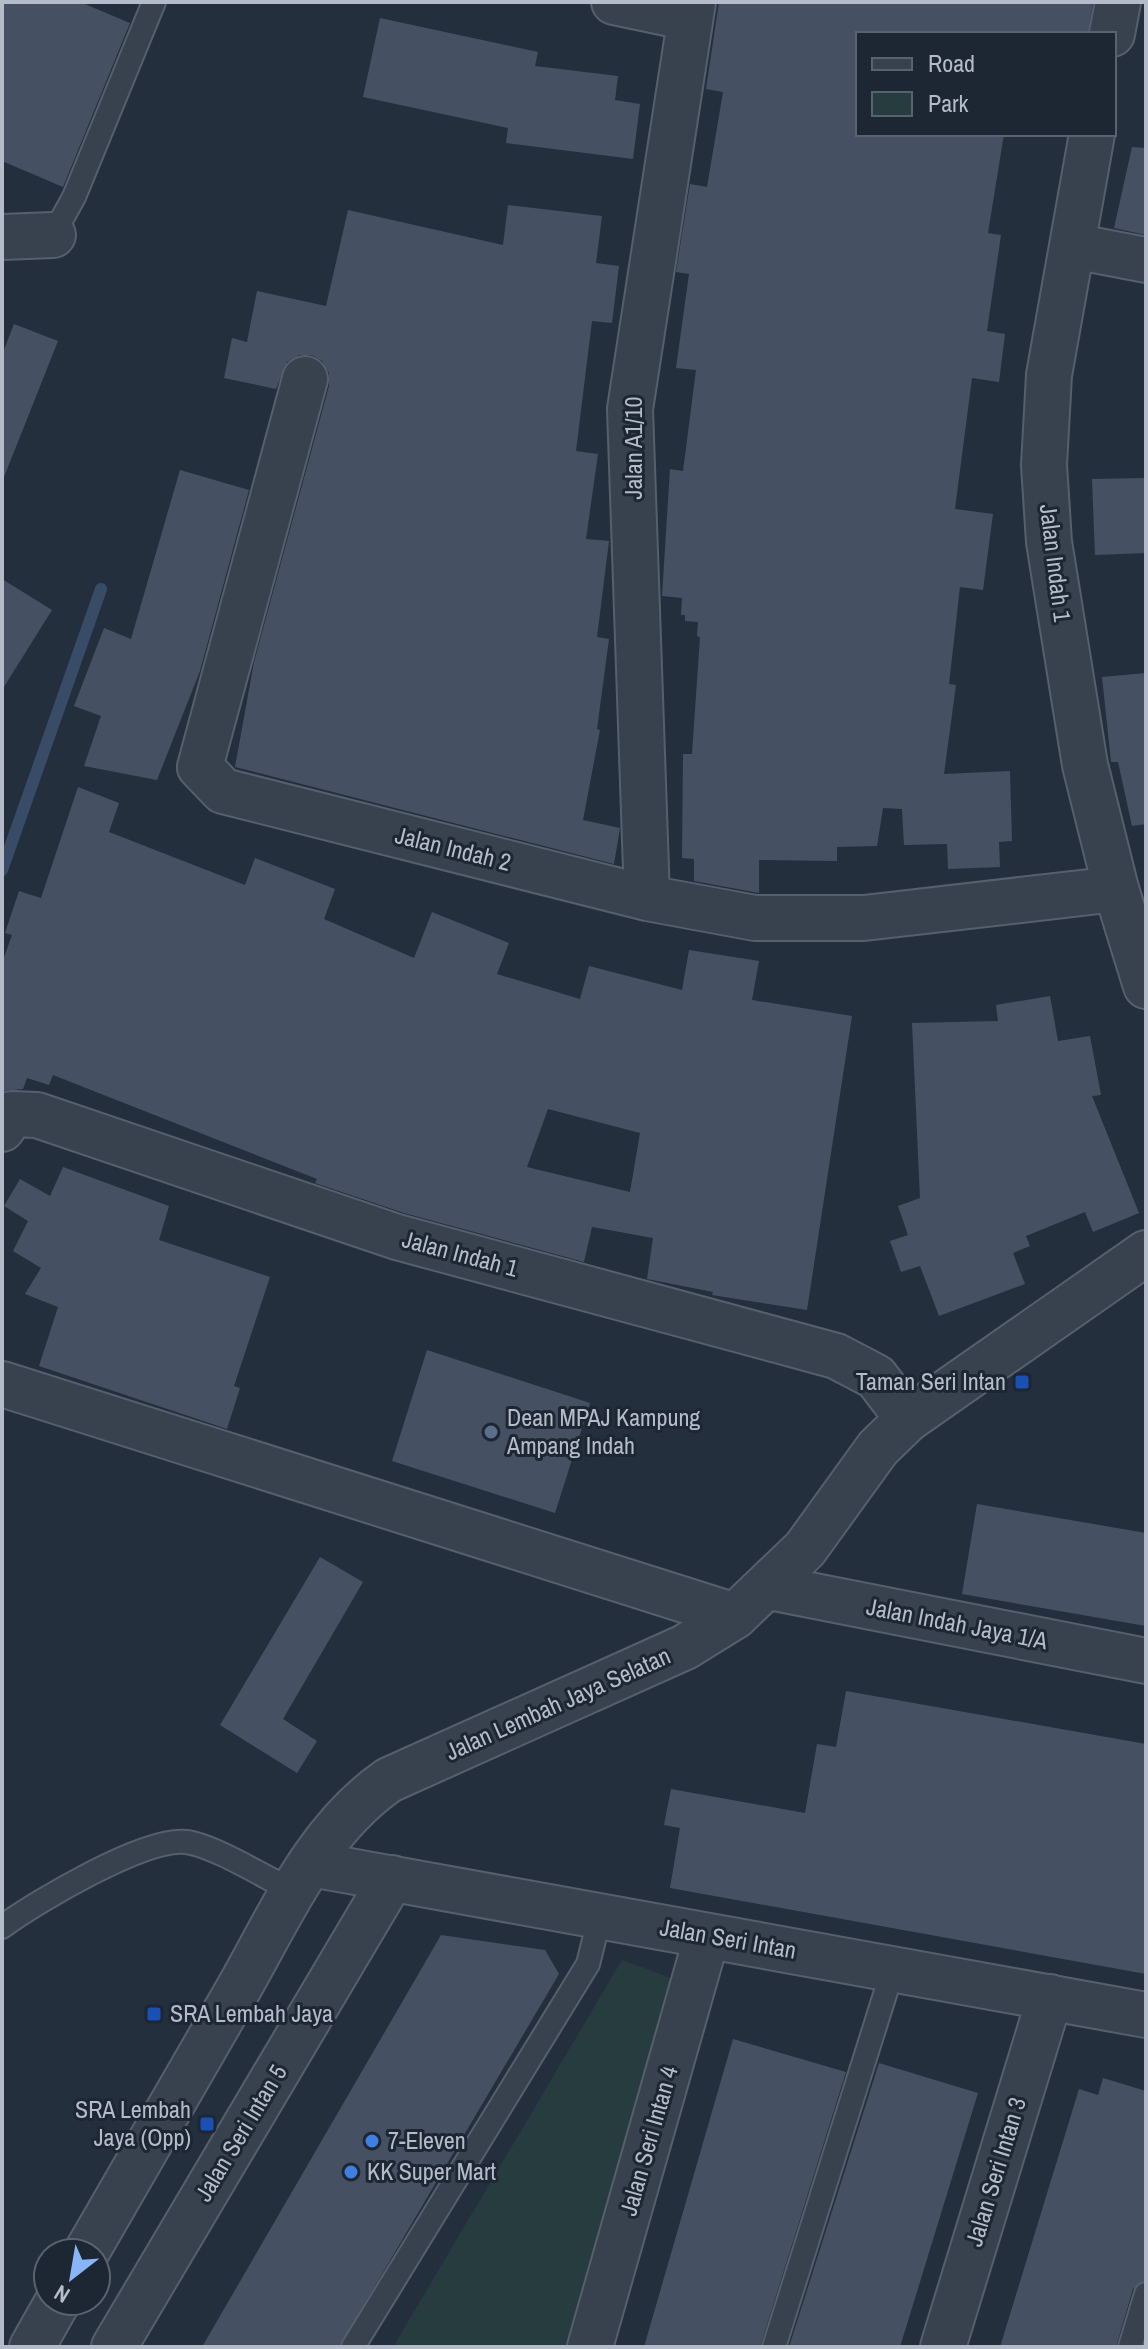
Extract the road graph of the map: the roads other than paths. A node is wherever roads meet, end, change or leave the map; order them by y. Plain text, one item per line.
1 (154, 2) edge
2 (614, 2) edge
3 (1118, 2) edge
4 (692, 10) edge
5 (1112, 32) edge
6 (1092, 136) edge
7 (53, 235) joint
8 (2, 237) edge
9 (1073, 246) junction
10 (1146, 260) edge
11 (305, 379) dead end
12 (1116, 889) junction
13 (647, 898) junction
14 (1146, 986) edge
15 (2, 1129) edge
16 (1146, 1253) edge
17 (4, 1386) edge
18 (908, 1419) junction
19 (769, 1587) junction
20 (735, 1616) junction
21 (1146, 1661) edge
22 (302, 1877) junction
23 (392, 1878) junction
24 (600, 1916) junction
25 (2, 1927) edge
26 (707, 1936) junction
27 (893, 1969) junction
28 (1050, 1997) junction
29 (1146, 2015) edge
30 (95, 2237) edge
31 (1146, 2294) edge
32 (49, 2317) edge
33 (32, 2347) edge
34 (114, 2347) edge
35 (353, 2347) edge
36 (590, 2347) edge
37 (774, 2347) edge
38 (943, 2347) edge
39 (1130, 2347) edge

1 - 7 lane
2 - 4 street
3 - 5 street
4 - 13 street, Jalan A1/10
6 - 9 street, Jalan Indah 1
7 - 8 street
9 - 10 street
9 - 12 street, Jalan Indah 1
11 - 13 street, Jalan Indah 2
12 - 13 street, Jalan Indah 2
12 - 14 street, Jalan Indah 1
15 - 18 street, Jalan Indah 1
16 - 18 street, Jalan Lembah Jaya Selatan
17 - 20 street
18 - 19 street, Jalan Lembah Jaya Selatan
19 - 20 street, Jalan Lembah Jaya Selatan
19 - 21 street, Jalan Indah Jaya 1/A
20 - 22 street, Jalan Lembah Jaya Selatan
22 - 23 street, Jalan Seri Intan
22 - 25 lane
22 - 30 street, Jalan Lembah Jaya Selatan
23 - 24 street, Jalan Seri Intan
23 - 34 street, Jalan Seri Intan 5
24 - 26 street, Jalan Seri Intan
24 - 35 lane
26 - 27 street, Jalan Seri Intan
26 - 36 street, Jalan Seri Intan 4
27 - 28 street, Jalan Seri Intan
27 - 37 lane
28 - 29 street, Jalan Seri Intan
28 - 38 street, Jalan Seri Intan 3
31 - 39 lane
32 - 33 street

